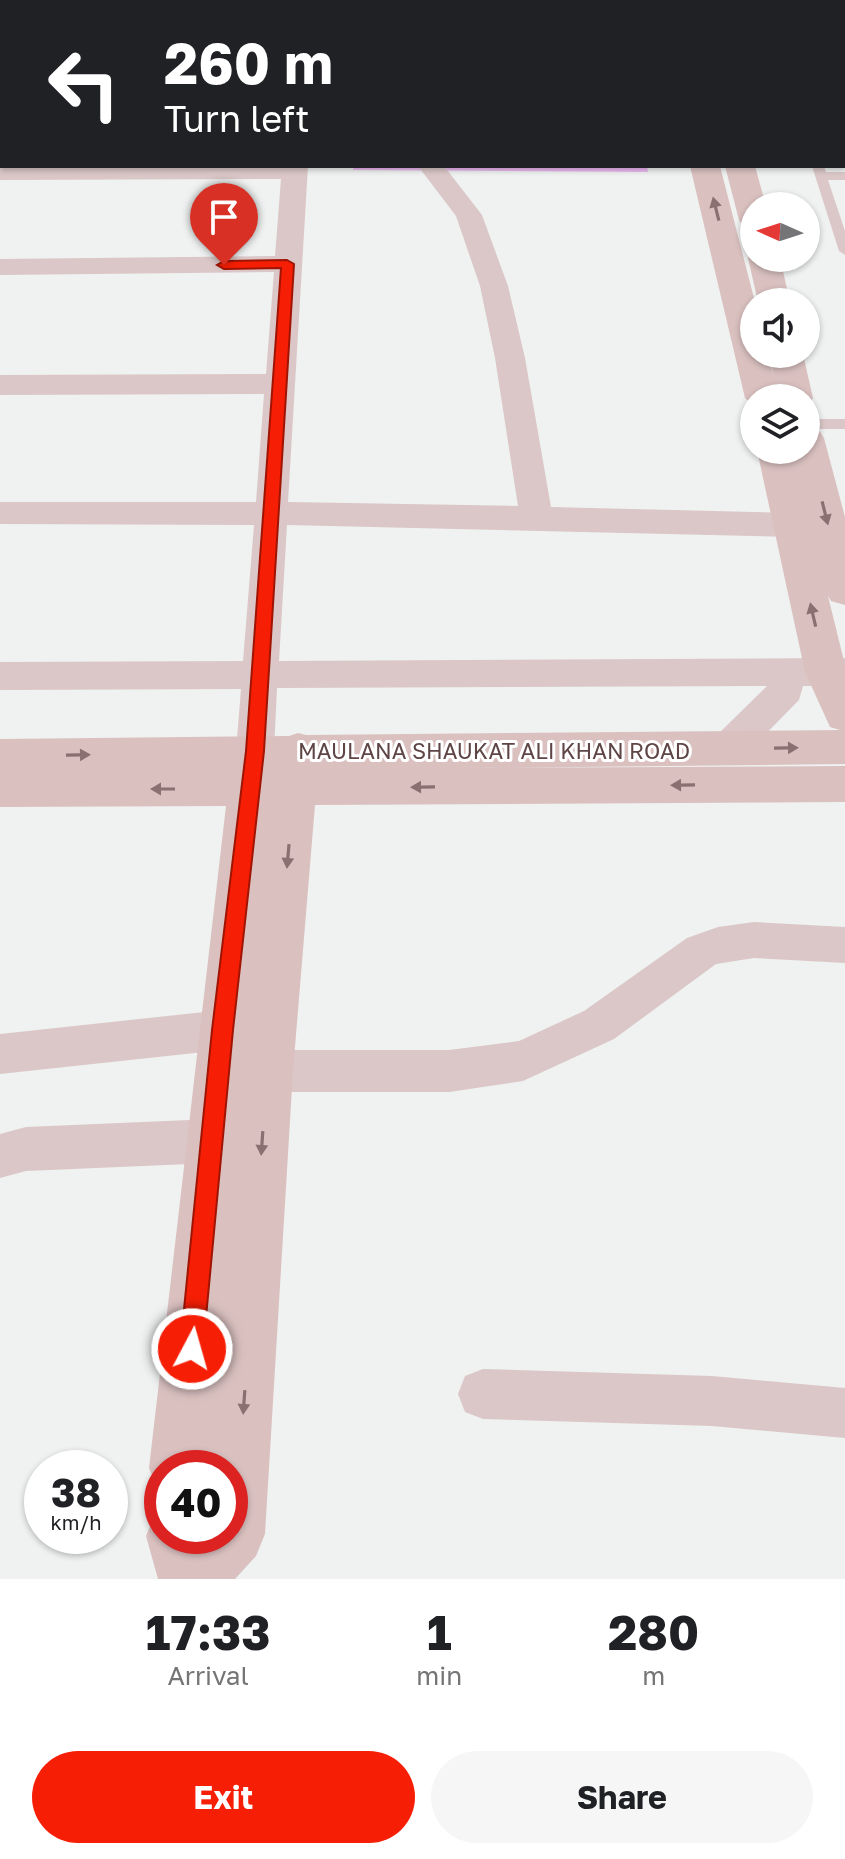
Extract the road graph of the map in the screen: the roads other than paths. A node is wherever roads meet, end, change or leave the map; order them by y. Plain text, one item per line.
1 (433, 168) edge
2 (705, 168) edge
3 (741, 168) edge
4 (295, 169) edge
5 (820, 171) edge
6 (0, 172) edge
7 (845, 176) edge
8 (747, 192) edge
9 (841, 227) edge
10 (845, 251) edge
11 (287, 264) junction
12 (0, 267) edge
13 (280, 384) junction
14 (759, 384) edge
15 (0, 385) edge
16 (820, 424) edge
17 (845, 424) edge
18 (778, 464) edge
19 (813, 464) edge
20 (273, 511) junction
21 (0, 513) edge
22 (536, 516) junction
23 (793, 525) junction
24 (845, 591) edge
25 (782, 672) junction
26 (836, 672) edge
27 (260, 674) junction
28 (0, 676) edge
29 (845, 715) edge
30 (845, 747) edge
31 (727, 749) junction
32 (0, 756) edge
33 (274, 769) junction
34 (845, 784) edge
35 (0, 789) edge
36 (845, 945) edge
37 (223, 1030) junction
38 (0, 1054) edge
39 (268, 1071) junction
40 (213, 1141) junction
41 (0, 1156) edge
42 (483, 1394) dead end
43 (845, 1413) edge
44 (181, 1450) edge
45 (183, 1554) edge
46 (192, 1579) edge

1 - 22 street
14 -> 2 main road
3 - 8 main road
4 - 6 street
4 - 11 street
5 - 7 lane
5 - 9 lane
9 - 10 lane
11 - 12 street
11 - 13 street
13 - 15 street
13 - 20 street
16 - 17 lane
18 - 23 main road
19 -> 24 main road
20 - 21 street
20 - 22 street
20 - 27 street
22 - 23 street
26 -> 23 main road
25 - 26 street
25 - 27 street
25 - 31 street
26 - 29 main road
27 - 28 street
27 - 33 street
31 -> 30 main road, MAULANA SHAUKAT ALI KHAN ROAD
31 - 33 main road, MAULANA SHAUKAT ALI KHAN ROAD
32 -> 33 main road, MAULANA SHAUKAT ALI KHAN ROAD
34 -> 33 main road, MAULANA SHAUKAT ALI KHAN ROAD
33 -> 35 main road, MAULANA SHAUKAT ALI KHAN ROAD
33 - 37 main road
33 -> 39 main road
36 - 39 street
37 - 38 street
37 - 40 main road
39 -> 46 main road
40 - 41 street
40 - 44 main road
42 - 43 street
45 - 46 main road

